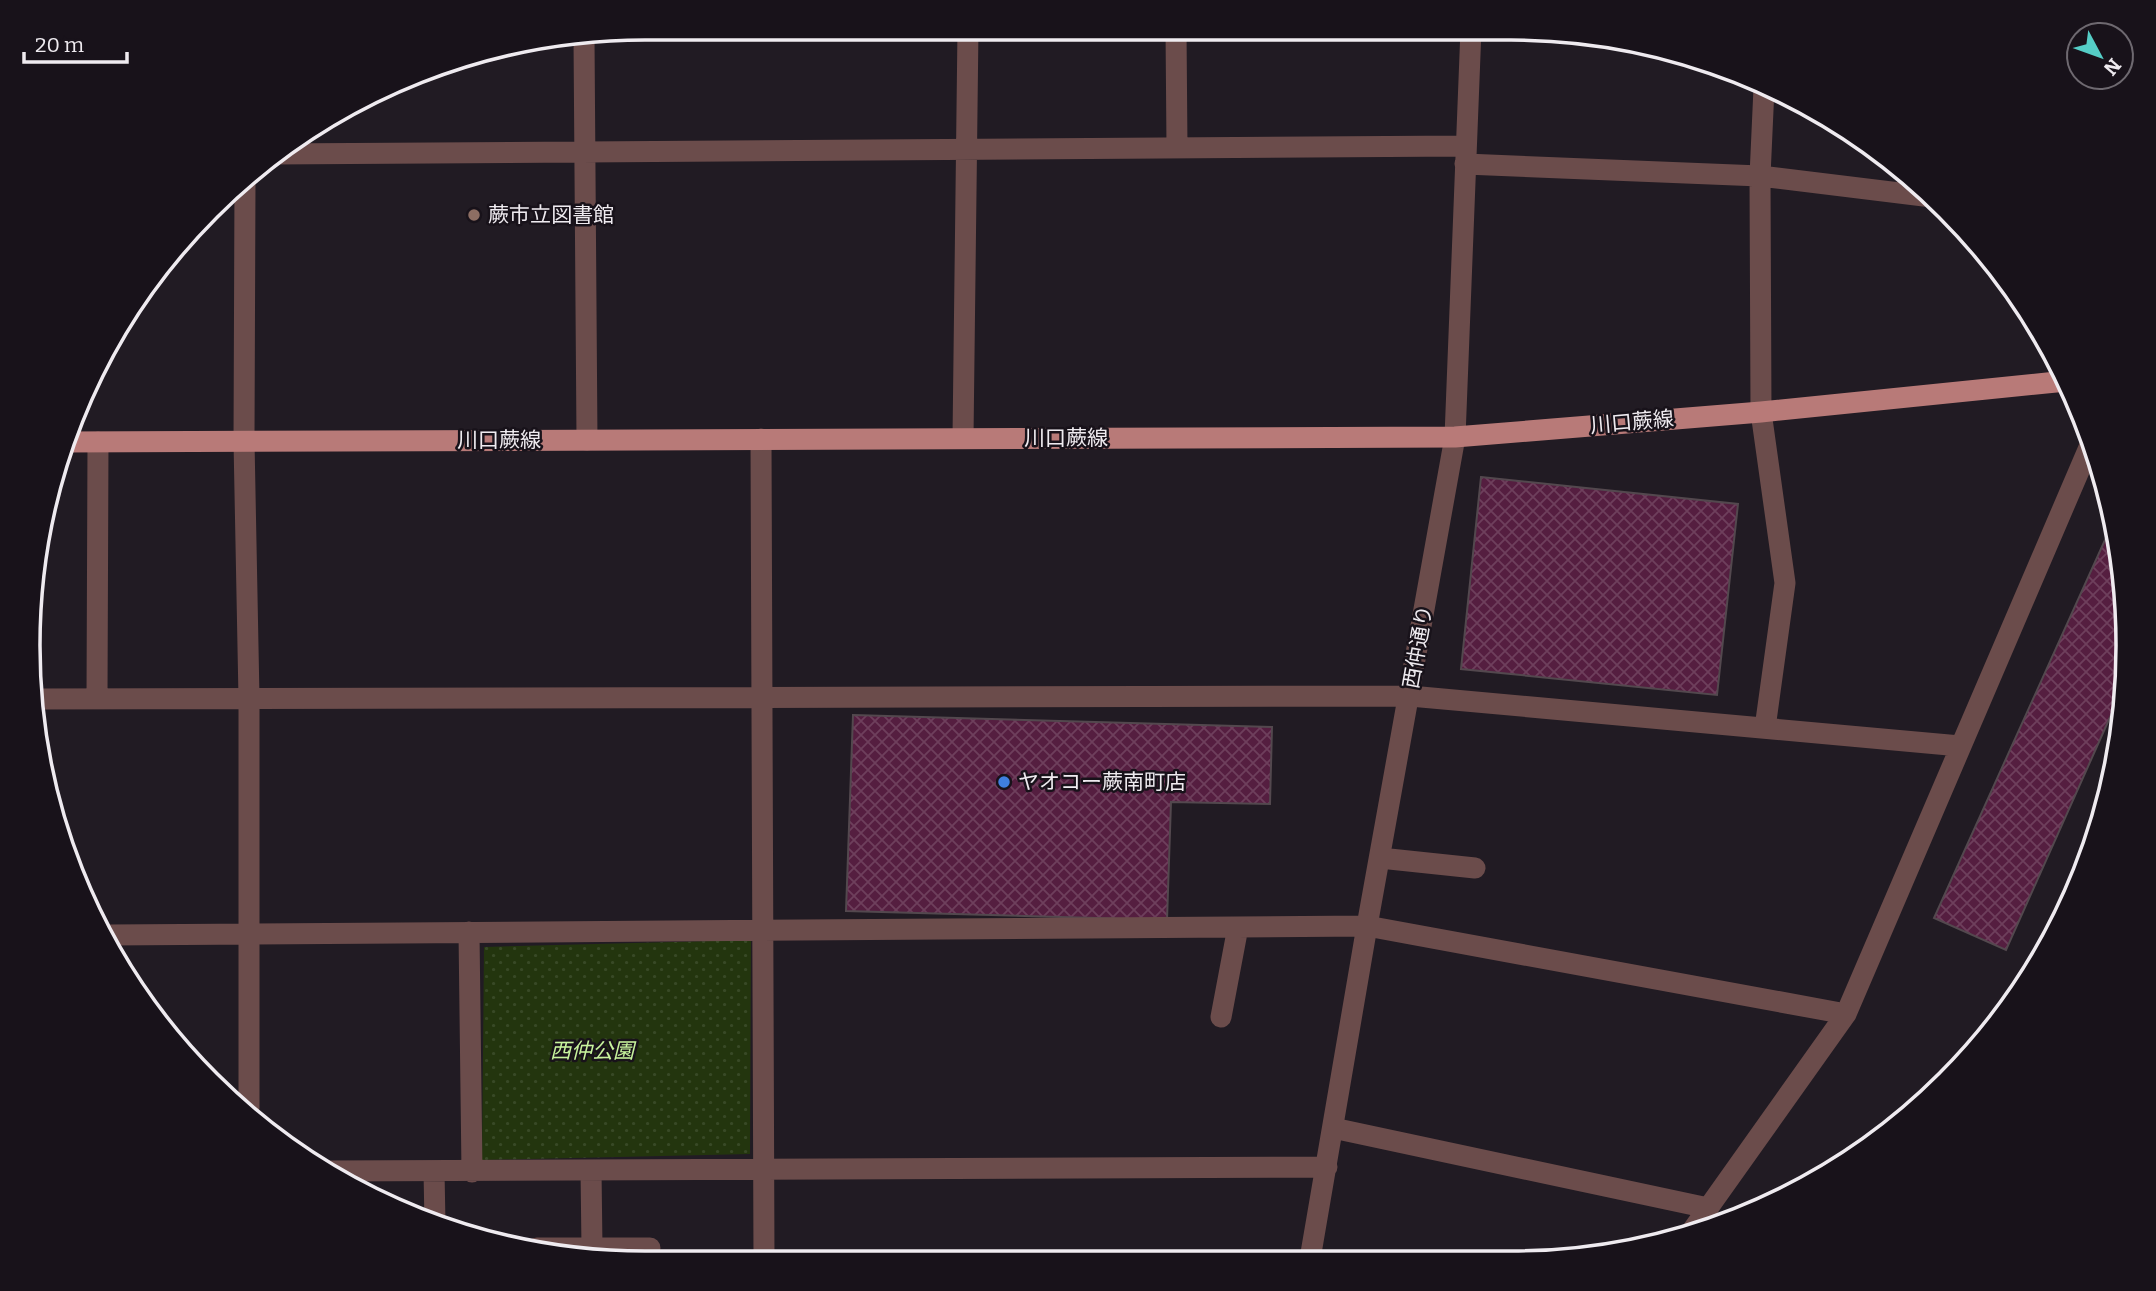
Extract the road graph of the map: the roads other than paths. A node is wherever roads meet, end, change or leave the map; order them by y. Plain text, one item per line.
1 (968, 40) edge
2 (1176, 40) edge
3 (1470, 40) edge
4 (584, 44) edge
5 (1764, 96) edge
6 (1177, 148) junction
7 (966, 150) junction
8 (584, 152) junction
9 (292, 154) edge
10 (1465, 155) junction
11 (1760, 176) junction
12 (245, 191) edge
13 (1915, 195) edge
14 (2055, 382) edge
15 (1761, 412) junction
16 (1455, 437) junction
17 (963, 438) junction
18 (761, 439) junction
19 (587, 440) junction
20 (244, 441) junction
21 (75, 442) edge
22 (98, 442) junction
23 (2085, 456) edge
24 (762, 696) junction
25 (1410, 696) junction
26 (249, 698) junction
27 (43, 699) edge
28 (97, 699) junction
29 (1765, 728) junction
30 (1961, 746) junction
31 (1380, 858) junction
32 (1475, 868) dead end
33 (1367, 926) junction
34 (1238, 927) junction
35 (762, 929) junction
36 (469, 932) junction
37 (248, 934) junction
38 (114, 935) edge
39 (1846, 1014) junction
40 (1221, 1017) dead end
41 (248, 1103) edge
42 (1333, 1128) junction
43 (1327, 1167) junction
44 (763, 1168) junction
45 (591, 1170) junction
46 (345, 1171) edge
47 (434, 1171) junction
48 (471, 1171) junction
49 (1708, 1208) junction
50 (435, 1213) edge
51 (1699, 1221) edge
52 (592, 1248) joint
53 (650, 1248) dead end
54 (764, 1251) edge
55 (1311, 1251) edge

1 - 7 street
2 - 6 street
3 - 10 street, 西仲通り
4 - 8 street
5 - 11 street
6 - 7 street
6 - 10 street
7 - 8 street
7 - 17 street
8 - 9 street
8 - 19 street
10 - 11 street
10 - 16 street, 西仲通り
11 - 13 street
11 - 15 street
12 - 20 street
14 - 15 main road, 川口蕨線
15 - 16 main road, 川口蕨線
15 - 29 street
16 - 17 main road, 川口蕨線
16 - 25 street, 西仲通り
17 - 18 main road, 川口蕨線
18 - 19 main road, 川口蕨線
18 - 24 street
19 - 20 main road, 川口蕨線
20 - 22 main road, 川口蕨線
20 - 26 street
21 - 22 main road, 川口蕨線
22 - 28 street
23 - 30 street
24 - 25 street
24 - 26 street
24 - 35 street
25 - 29 street
25 - 31 street, 西仲通り
26 - 28 street
26 - 37 street
27 - 28 street
29 - 30 street
30 - 39 street
31 - 32 street
31 - 33 street, 西仲通り
33 - 34 street
33 - 39 street
33 - 42 street, 西仲通り
34 - 35 street
34 - 40 street
35 - 36 street
35 - 44 street
36 - 37 street
36 - 48 street
37 - 38 street
37 - 41 street
39 - 49 street
42 - 43 street, 西仲通り
42 - 49 street
43 - 44 street
43 - 55 street, 西仲通り
44 - 45 street
44 - 54 street
45 - 48 street
45 - 52 street
46 - 47 street
47 - 48 street
47 - 50 street
49 - 51 street
52 - 53 street

